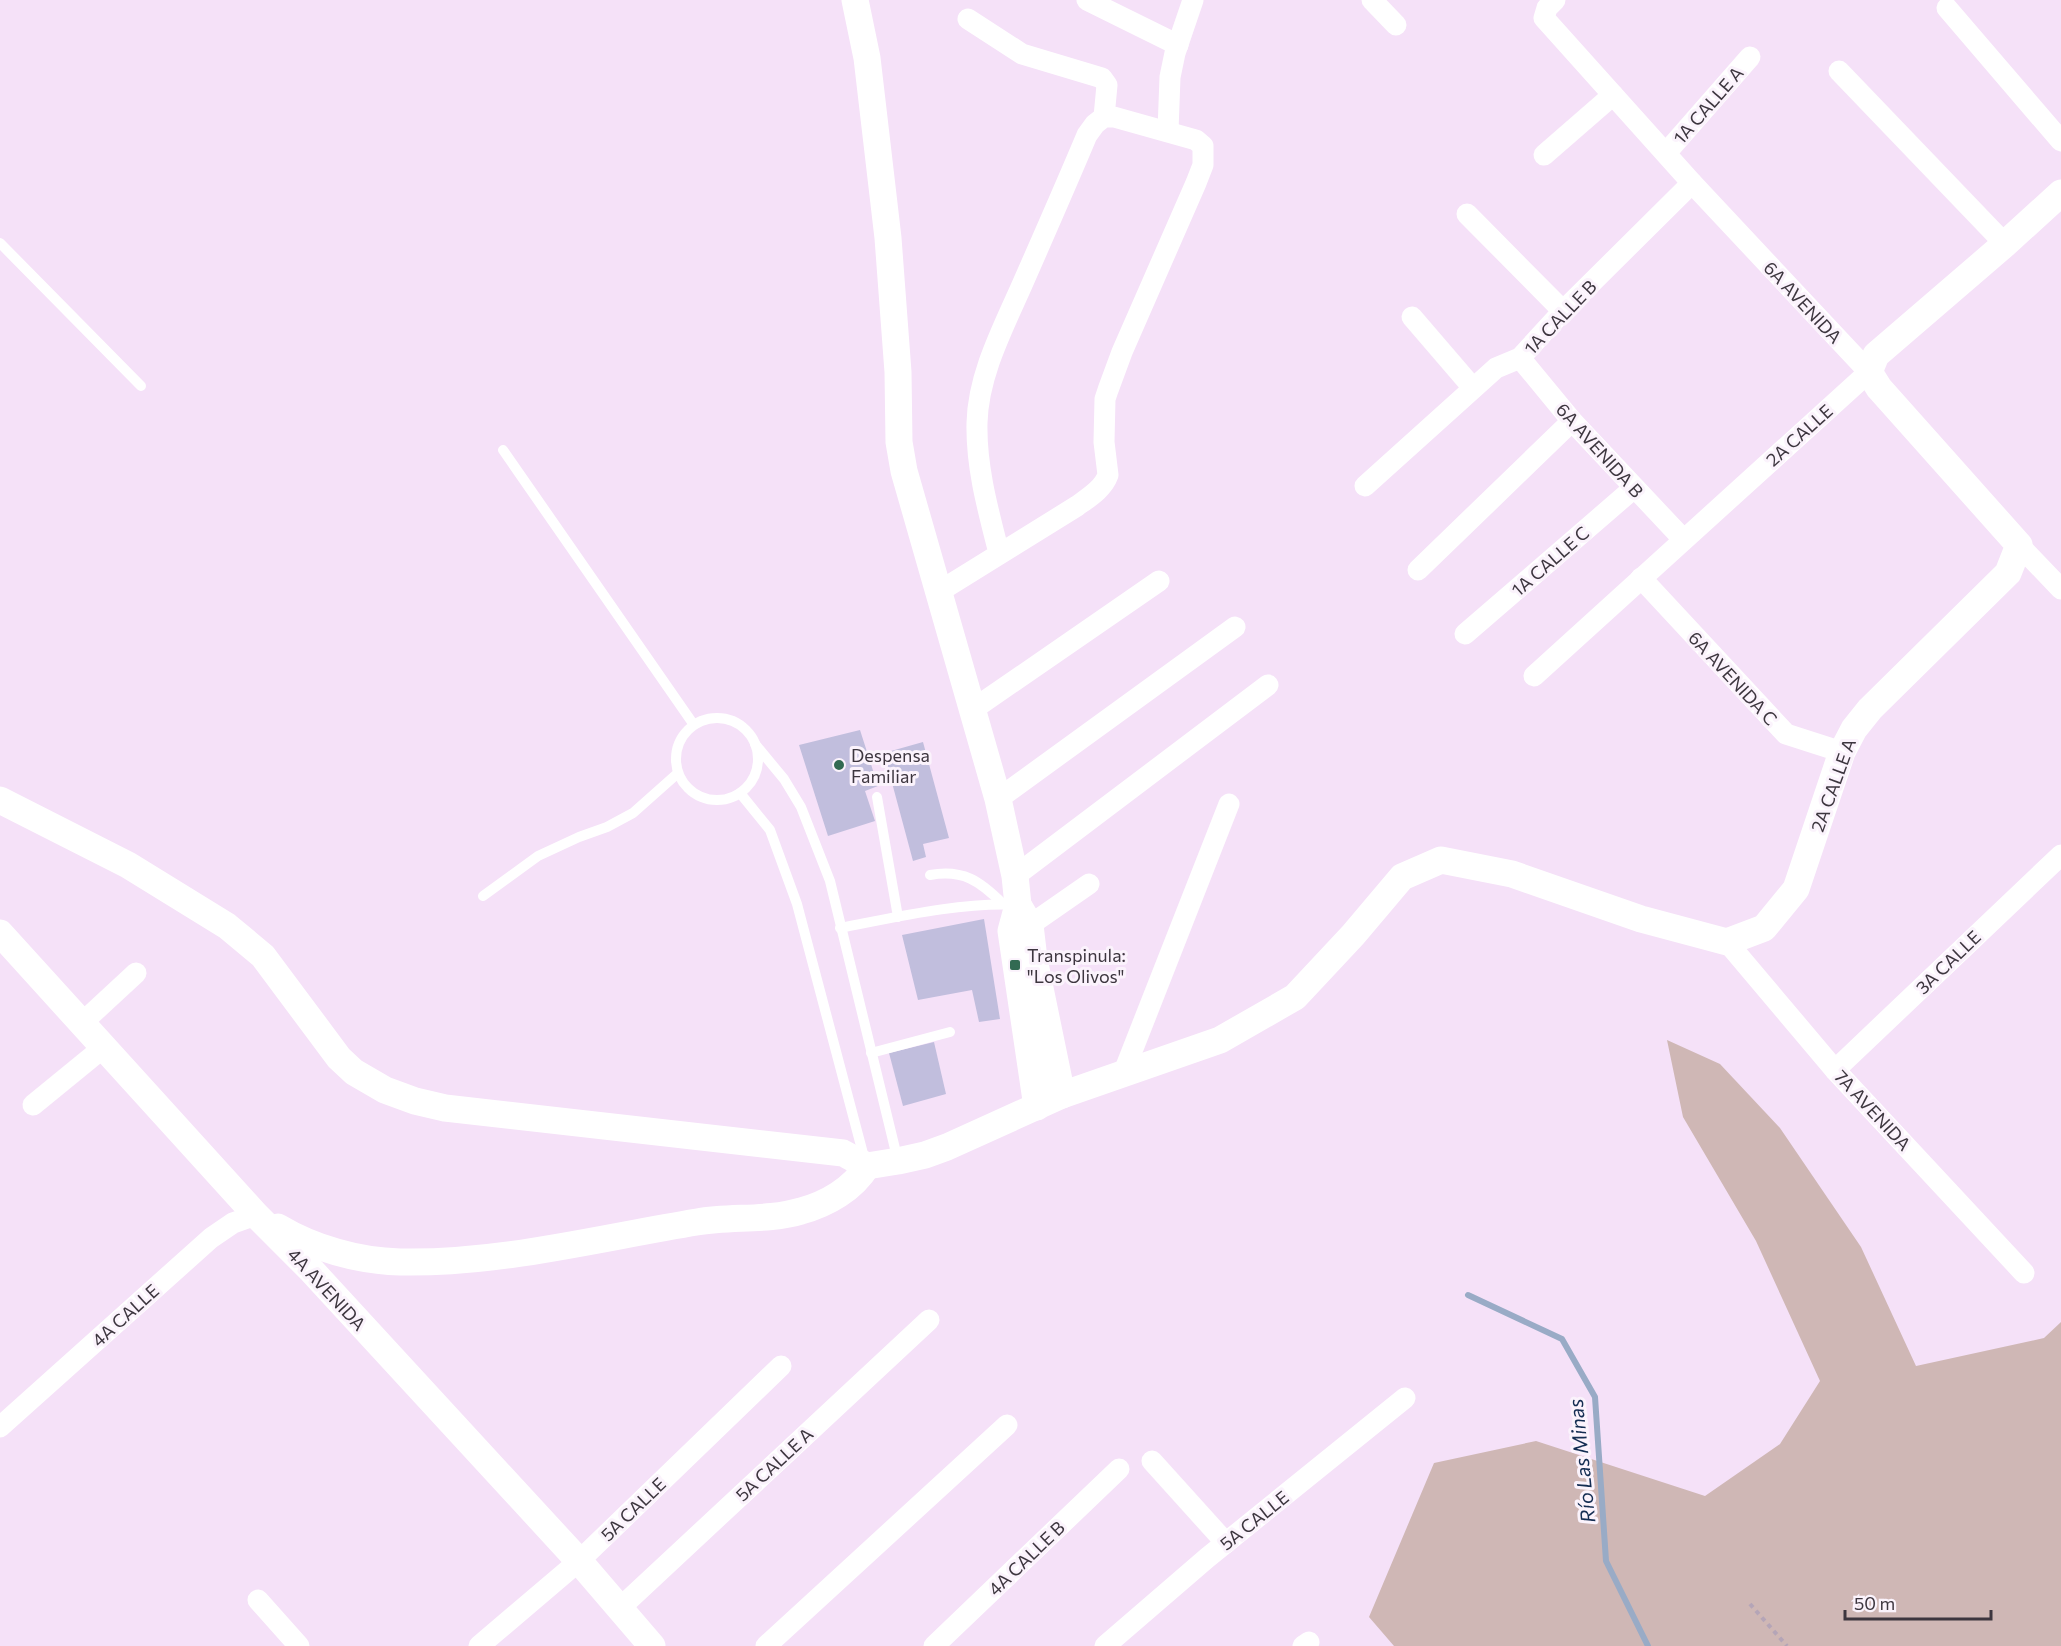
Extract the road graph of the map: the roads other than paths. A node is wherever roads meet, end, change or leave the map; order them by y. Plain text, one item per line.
1 (855, 0) edge
2 (1087, 0) edge
3 (1193, 0) edge
4 (1372, 0) edge
5 (1550, 8) edge
6 (1947, 8) dead end
7 (968, 19) dead end
8 (1396, 25) dead end
9 (1178, 45) junction
10 (1750, 57) dead end
11 (1839, 71) dead end
12 (1613, 95) junction
13 (1104, 117) junction
14 (1168, 131) junction
15 (2061, 141) edge
16 (1666, 153) junction
17 (1544, 155) dead end
18 (1692, 183) junction
19 (2061, 193) edge
20 (1467, 214) dead end
21 (0, 243) edge
22 (2005, 244) junction
23 (1563, 311) junction
24 (1412, 317) dead end
25 (1520, 358) junction
26 (1869, 372) junction
27 (141, 386) dead end
28 (1473, 388) junction
29 (1572, 421) junction
30 (503, 450) dead end
31 (1365, 486) dead end
32 (1634, 488) junction
33 (1683, 539) junction
34 (2019, 545) junction
35 (999, 553) junction
36 (1418, 570) dead end
37 (1641, 578) junction
38 (1160, 581) dead end
39 (2061, 589) edge
40 (940, 591) junction
41 (1235, 627) dead end
42 (1465, 634) dead end
43 (1534, 676) dead end
44 (1268, 685) dead end
45 (972, 710) junction
46 (694, 725) junction
47 (755, 744) junction
48 (1842, 752) junction
49 (678, 773) junction
50 (740, 793) junction
51 (877, 797) dead end
52 (998, 799) junction
53 (0, 800) edge
54 (1230, 804) dead end
55 (2061, 855) edge
56 (930, 875) dead end
57 (1015, 876) junction
58 (1089, 884) dead end
59 (483, 896) dead end
60 (1017, 911) junction
61 (898, 916) junction
62 (840, 928) junction
63 (0, 933) edge
64 (1727, 942) junction
65 (136, 973) dead end
66 (82, 1023) junction
67 (950, 1032) dead end
68 (104, 1047) junction
69 (871, 1053) junction
70 (1054, 1057) junction
71 (1835, 1070) junction
72 (1123, 1074) junction
73 (1098, 1083) junction
74 (1062, 1095) junction
75 (33, 1105) dead end
76 (1037, 1107) junction
77 (898, 1161) junction
78 (867, 1166) junction
79 (256, 1215) junction
80 (2024, 1273) dead end
81 (929, 1320) dead end
82 (781, 1366) dead end
83 (1405, 1398) dead end
84 (1007, 1425) dead end
85 (0, 1427) edge
86 (1152, 1461) dead end
87 (1119, 1469) dead end
88 (1226, 1543) junction
89 (579, 1561) junction
90 (258, 1600) dead end
91 (620, 1608) junction
92 (299, 1646) edge
93 (479, 1646) edge
94 (652, 1646) edge
95 (766, 1646) edge
96 (934, 1646) edge
97 (1106, 1646) edge

1 - 40 street
2 - 9 street
3 - 9 street
4 - 8 street
5 - 12 street, 6A AVENIDA
6 - 15 street
7 - 13 street
9 - 14 street
10 - 16 street, 1A CALLE A
11 - 22 street
12 - 16 street, 6A AVENIDA
12 - 17 street
13 - 14 street
13 - 35 street
14 - 35 street
16 - 18 street, 6A AVENIDA
18 - 23 street, 1A CALLE B
18 - 26 street, 6A AVENIDA
19 - 22 street, 2A CALLE
20 - 23 street
21 - 27 lane
22 - 26 street, 2A CALLE
23 - 25 street, 1A CALLE B
24 - 28 street
25 - 28 street, 1A CALLE B
25 - 29 street, 6A AVENIDA B
26 - 33 street, 2A CALLE
26 - 34 street, 6A AVENIDA
28 - 31 street, 1A CALLE B
29 - 32 street, 6A AVENIDA B
29 - 36 street
30 - 46 lane
32 - 33 street, 6A AVENIDA B
32 - 42 street, 1A CALLE C
33 - 37 street, 2A CALLE
34 - 39 street, 6A AVENIDA
34 - 48 street, 2A CALLE A
35 - 40 street
37 - 43 street, 2A CALLE
37 - 48 street, 6A AVENIDA C
38 - 45 street
40 - 45 street
41 - 52 street
44 - 57 street
45 - 52 street
46 - 47 lane
46 - 49 lane
47 - 50 lane
47 - 62 lane
48 - 64 street, 2A CALLE A
49 - 50 lane
49 - 59 lane
50 - 78 lane
51 - 61 lane
52 - 57 street
53 - 78 street
54 - 72 street
55 - 71 street, 3A CALLE
56 - 60 lane
57 - 60 street
58 - 60 street
60 - 61 lane
60 - 70 street
60 - 76 street
61 - 62 lane
62 - 69 lane
63 - 66 street, 4A AVENIDA
64 - 71 street, 7A AVENIDA
64 - 72 street
65 - 66 street
66 - 68 street, 4A AVENIDA
67 - 69 lane
68 - 75 street
68 - 79 street, 4A AVENIDA
69 - 77 lane
70 - 73 street
70 - 74 street
71 - 80 street, 7A AVENIDA
72 - 73 street
73 - 74 street
74 - 76 street
76 - 77 street
77 - 78 street
78 - 79 street
79 - 85 street, 4A CALLE
79 - 89 street, 4A AVENIDA
81 - 91 street, 5A CALLE A
82 - 89 street, 5A CALLE
83 - 88 street, 5A CALLE
84 - 95 street
86 - 88 street
87 - 96 street, 4A CALLE B
88 - 97 street, 5A CALLE
89 - 91 street, 4A AVENIDA
89 - 93 street, 5A CALLE
90 - 92 street
91 - 94 street, 4A AVENIDA

